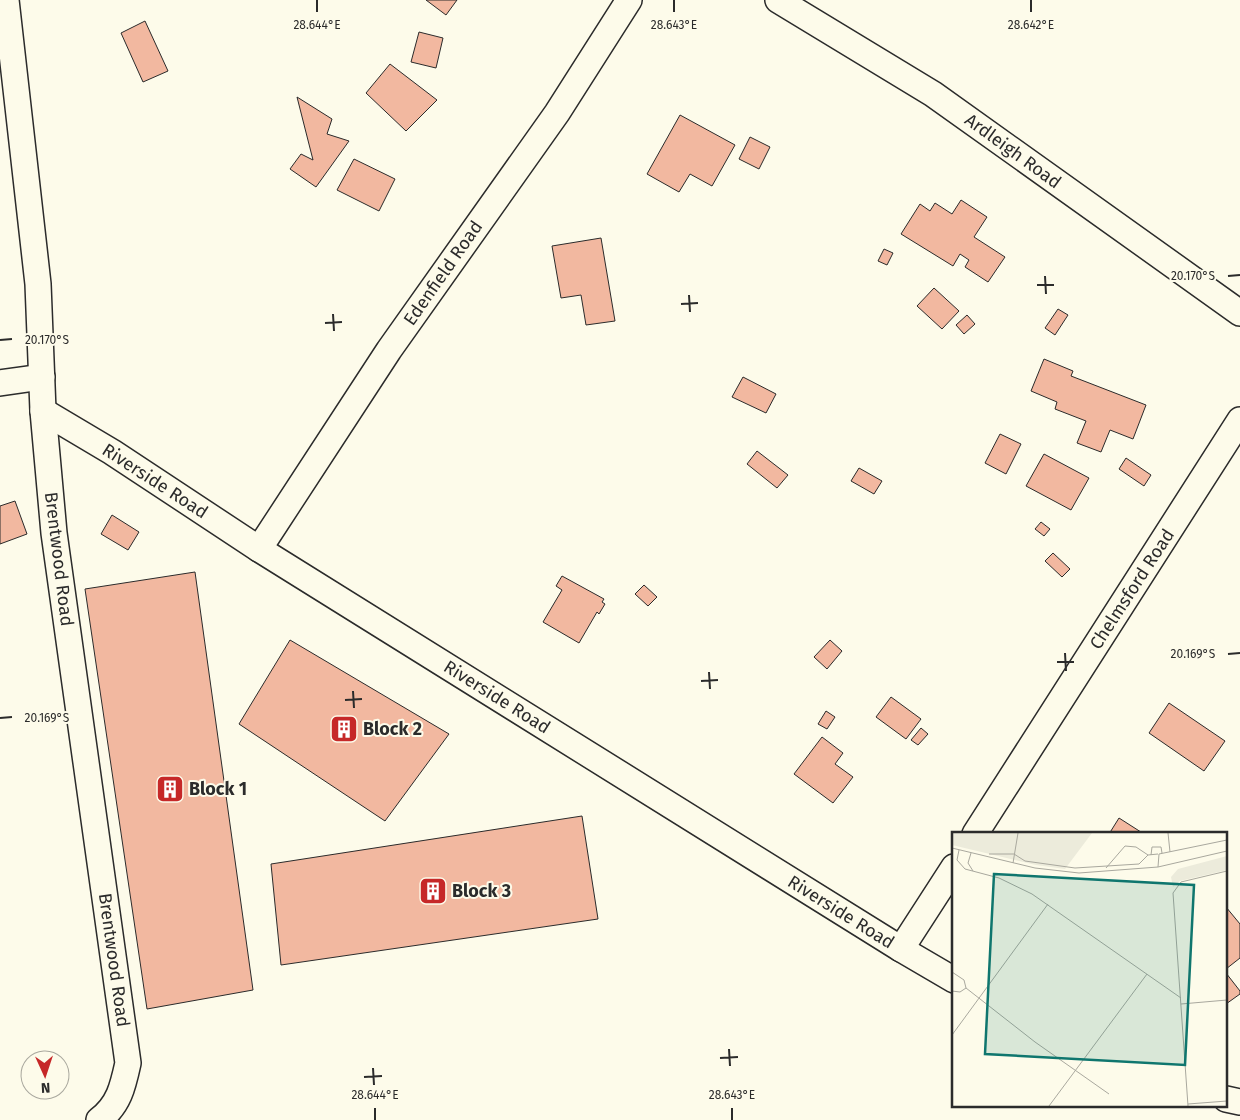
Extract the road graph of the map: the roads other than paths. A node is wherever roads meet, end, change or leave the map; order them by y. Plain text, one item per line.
1 (6, 0) edge
2 (630, 0) edge
3 (778, 0) edge
4 (1240, 313) edge
5 (42, 377) junction
6 (0, 383) edge
7 (43, 411) junction
8 (1240, 420) edge
9 (260, 548) junction
10 (976, 832) edge
11 (952, 870) edge
12 (901, 949) junction
13 (952, 979) edge
14 (105, 1116) edge

1 - 5 street, Brentwood Road
2 - 9 street, Edenfield Road
3 - 4 street, Ardleigh Road
5 - 6 street
5 - 7 street, Brentwood Road
7 - 9 street, Riverside Road
7 - 14 street, Brentwood Road
8 - 10 street, Chelmsford Road
9 - 12 street, Riverside Road
11 - 12 street
12 - 13 street, Riverside Road

